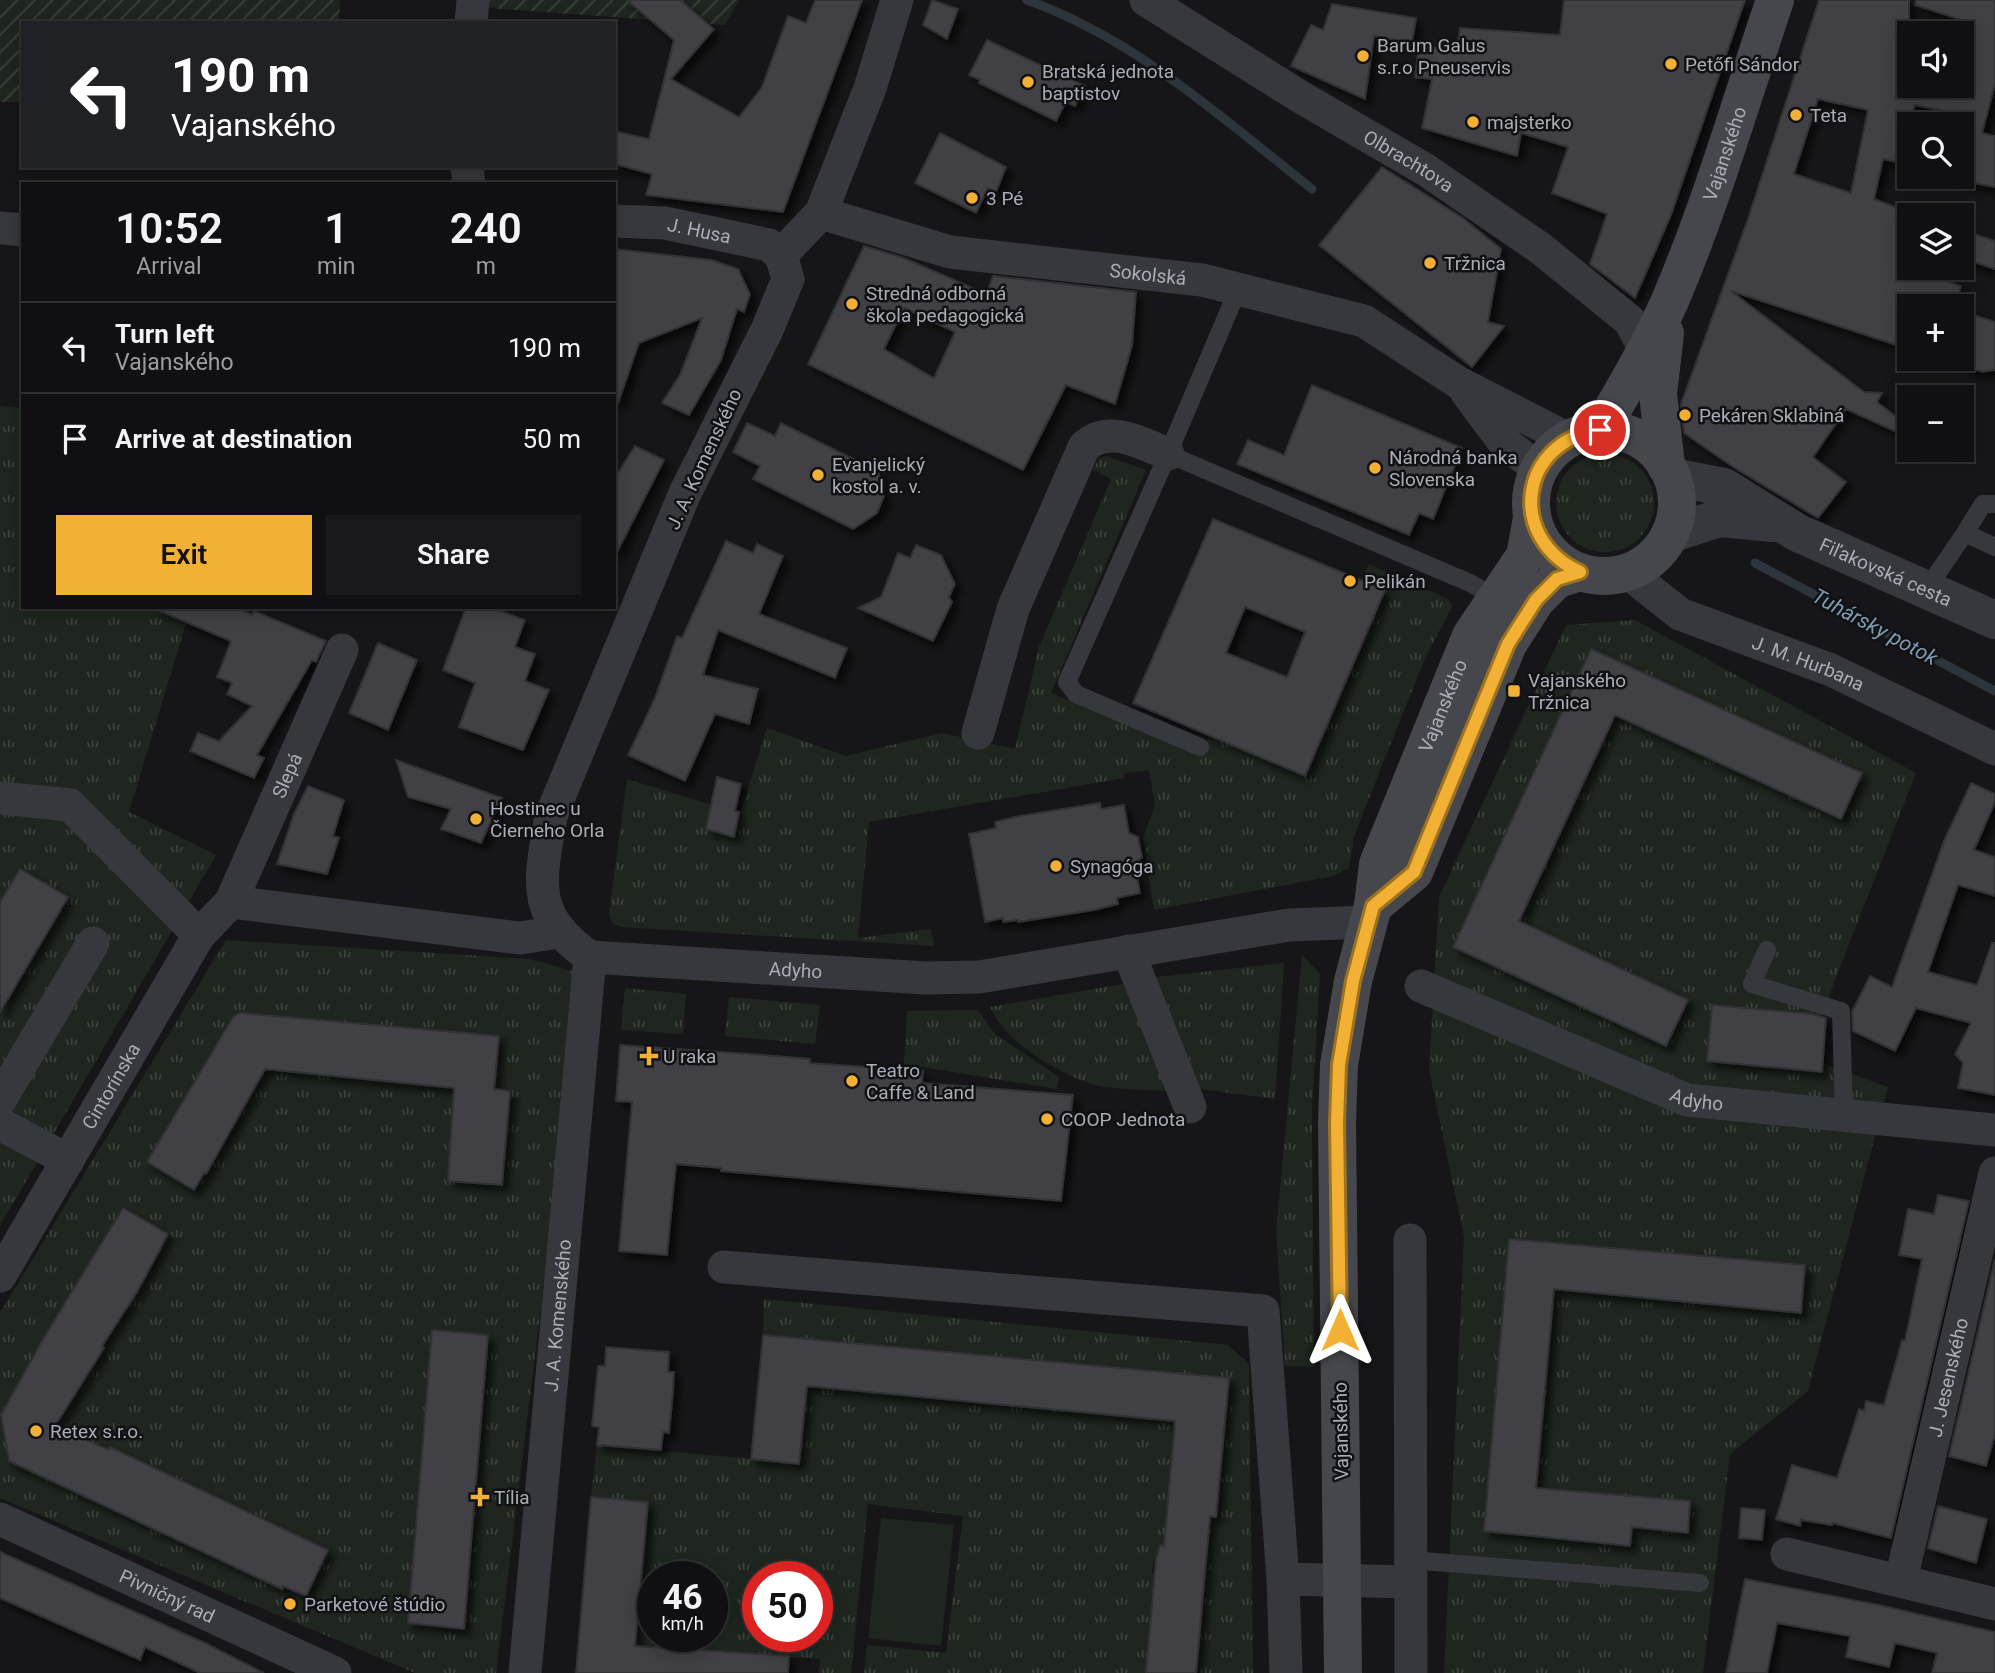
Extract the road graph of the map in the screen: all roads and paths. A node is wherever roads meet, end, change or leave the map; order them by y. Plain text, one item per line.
1 (473, 0) edge
2 (897, 0) edge
3 (1146, 0) edge
4 (1775, 0) edge
5 (471, 21) edge
6 (821, 213) junction
7 (616, 221) edge
8 (0, 228) edge
9 (21, 230) edge
10 (781, 255) junction
11 (1239, 287) junction
12 (1669, 303) junction
13 (1646, 351) junction
14 (1459, 383) junction
15 (1584, 435) junction
16 (1168, 454) junction
17 (1539, 470) junction
18 (1669, 471) junction
19 (1995, 504) edge
20 (1532, 518) junction
21 (1779, 523) junction
22 (1965, 533) junction
23 (1670, 534) junction
24 (1995, 547) edge
25 (1580, 572) junction
26 (1627, 572) junction
27 (1926, 590) junction
28 (1496, 598) junction
29 (1995, 620) edge
30 (342, 650) dead end
31 (978, 733) dead end
32 (1200, 747) dead end
33 (1995, 749) edge
34 (0, 798) edge
35 (230, 902) junction
36 (1371, 914) junction
37 (559, 932) junction
38 (199, 935) junction
39 (93, 943) dead end
40 (1767, 950) dead end
41 (1128, 951) junction
42 (590, 957) junction
43 (1421, 986) dead end
44 (0, 1100) edge
45 (1190, 1107) dead end
46 (1844, 1115) junction
47 (0, 1124) edge
48 (1995, 1130) edge
49 (68, 1160) junction
50 (1995, 1173) edge
51 (1410, 1240) dead end
52 (724, 1267) dead end
53 (0, 1276) edge
54 (0, 1519) edge
55 (1787, 1554) dead end
56 (1410, 1571) junction
57 (1283, 1579) junction
58 (1901, 1580) junction
59 (1343, 1581) junction
60 (1700, 1583) dead end
61 (1995, 1604) edge
62 (335, 1673) edge
63 (525, 1673) edge
64 (1286, 1673) edge
65 (1343, 1673) edge
66 (1411, 1673) edge

1 - 5 street
2 - 6 street
3 - 13 street, Olbrachtova
4 - 12 main road, Vajanského
6 - 10 street
6 - 11 street, Sokolská
7 - 10 street, J. Husa
8 - 9 street
10 - 37 street, J. A. Komenského
11 - 14 street, Sokolská
11 - 16 lane
12 - 13 main road, Vajanského
12 - 18 main road, Vajanského
13 - 15 main road, Vajanského
14 - 15 street, Sokolská
14 - 17 street, Sokolská
15 - 17 main road, Vajanského
15 - 18 main road
16 - 28 lane
16 - 31 street
16 - 32 lane
17 - 20 main road, Vajanského
18 - 21 street, Fiľakovská cesta
18 - 23 main road, Vajanského
19 - 22 lane
20 - 25 main road
20 - 28 main road, Vajanského
21 - 23 street, Fiľakovská cesta
21 - 27 street, Fiľakovská cesta
22 - 24 lane
22 - 27 lane
23 - 26 main road
25 - 26 main road
25 - 36 main road, Vajanského
26 - 33 street, J. M. Hurbana
27 - 29 street, Fiľakovská cesta
28 - 36 main road, Vajanského
30 - 35 street, Slepá
34 - 38 street
35 - 37 street
35 - 38 street, Cintorínska
36 - 41 street, Adyho
36 - 59 main road, Vajanského
37 - 42 street
38 - 49 street, Cintorínska
39 - 44 street
40 - 46 lane
41 - 42 street, Adyho
41 - 45 street
42 - 63 street, J. A. Komenského
43 - 46 street, Adyho
46 - 48 street, Adyho
47 - 49 street
49 - 53 street, Cintorínska
50 - 58 street, J. Jesenského
51 - 56 street
52 - 57 street
54 - 62 street, Pivničný rad
55 - 58 street
56 - 59 street
56 - 60 lane
56 - 66 street
57 - 59 street
57 - 64 street
58 - 61 street
59 - 65 main road, Vajanského

